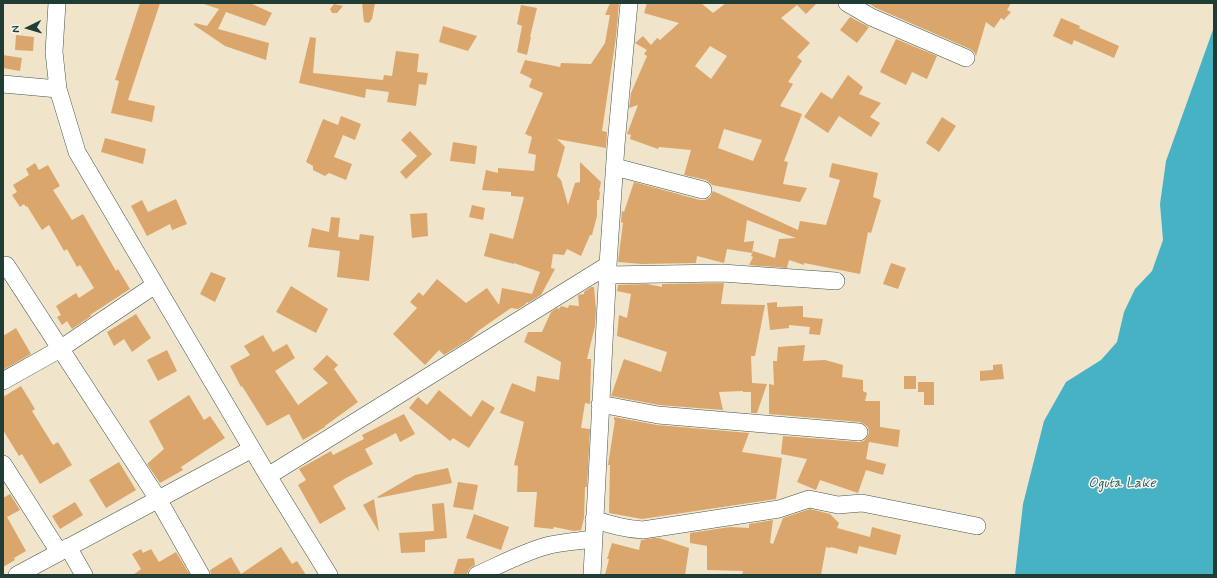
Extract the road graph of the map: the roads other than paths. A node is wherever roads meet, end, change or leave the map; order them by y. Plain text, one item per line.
1 (57, 3) edge
2 (629, 3) edge
3 (847, 3) edge
4 (966, 58) dead end
5 (3, 84) edge
6 (58, 89) junction
7 (615, 167) junction
8 (703, 190) dead end
9 (6, 265) dead end
10 (607, 270) junction
11 (836, 282) dead end
12 (155, 285) junction
13 (60, 349) junction
14 (3, 382) edge
15 (600, 404) junction
16 (859, 432) dead end
17 (252, 449) junction
18 (3, 464) edge
19 (268, 476) junction
20 (158, 499) junction
21 (594, 519) junction
22 (977, 526) dead end
23 (593, 540) junction
24 (64, 550) junction
25 (17, 575) edge
26 (84, 575) edge
27 (202, 575) edge
28 (329, 575) edge
29 (477, 575) edge
30 (592, 575) edge

1 - 6 street
2 - 7 street
3 - 4 street
5 - 6 street
6 - 12 street
7 - 8 street
7 - 10 street
9 - 13 street
10 - 11 street
10 - 15 street
10 - 19 street
12 - 13 street
12 - 17 street
13 - 14 street
13 - 20 street
15 - 16 street
15 - 21 street
17 - 19 street
17 - 20 street
18 - 24 street
19 - 28 street
20 - 24 street
20 - 27 street
21 - 22 street
21 - 23 street
23 - 29 street
23 - 30 street
24 - 25 street
24 - 26 street

